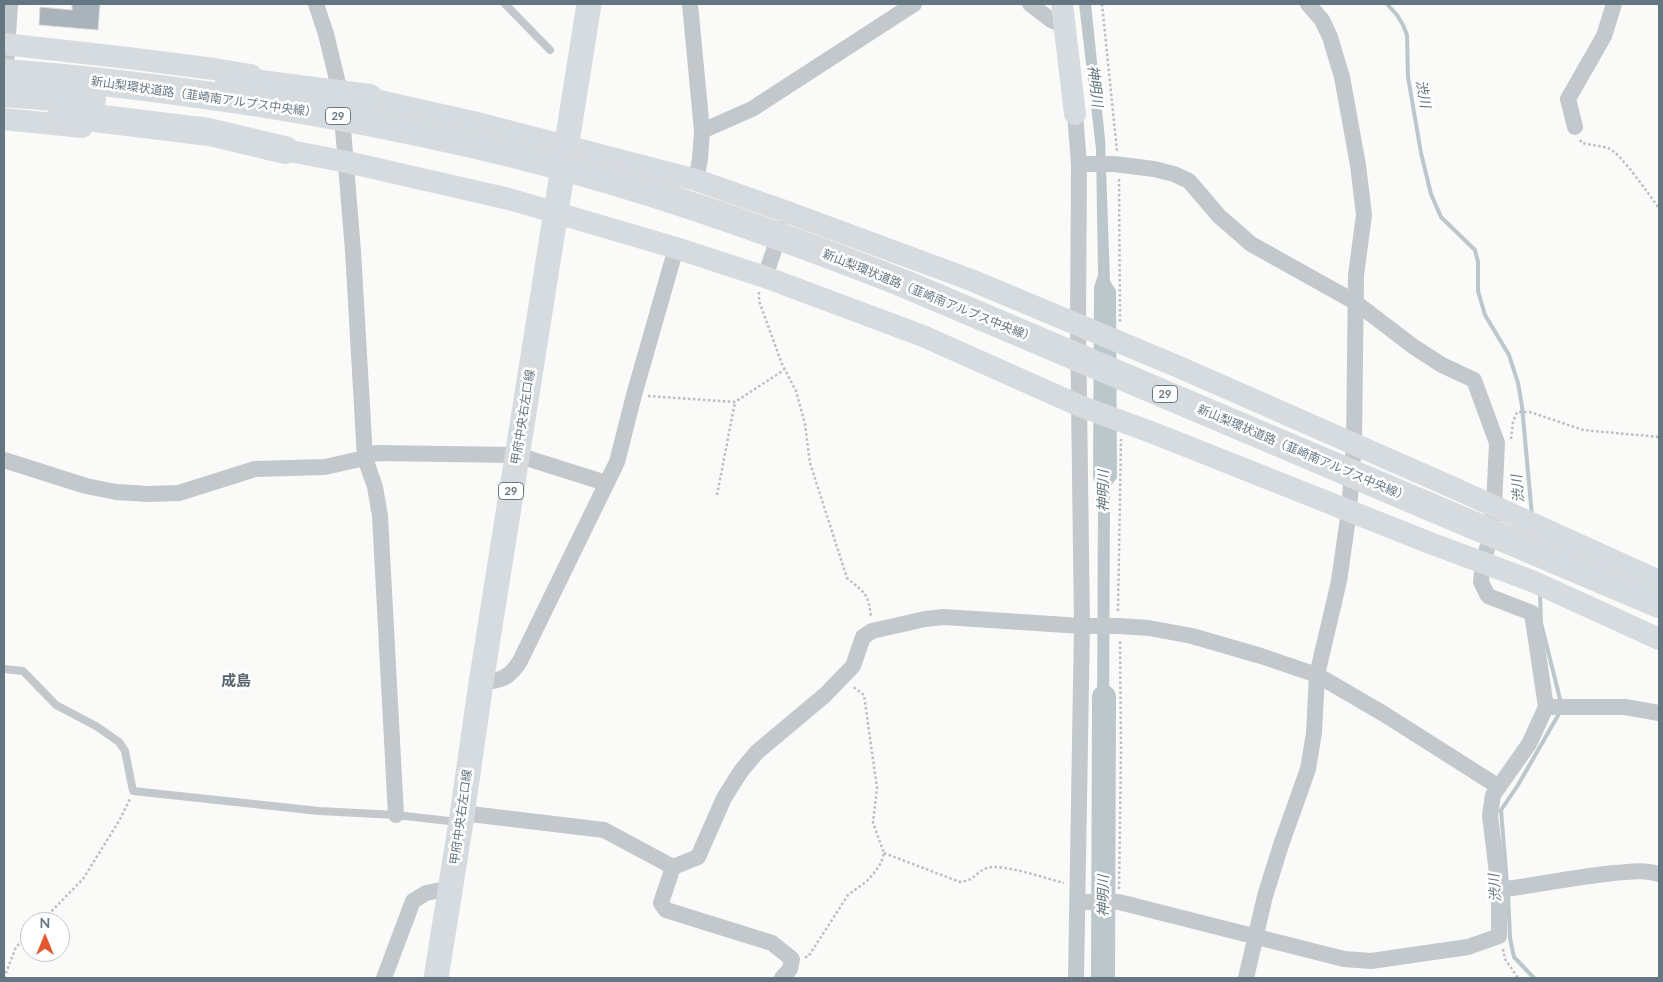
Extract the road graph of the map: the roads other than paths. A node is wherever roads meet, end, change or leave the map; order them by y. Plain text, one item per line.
1 (10, 4) edge
2 (316, 4) edge
3 (505, 4) edge
4 (589, 4) edge
5 (690, 4) edge
6 (914, 4) edge
7 (1030, 4) edge
8 (1062, 4) edge
9 (1308, 4) edge
10 (1614, 4) edge
11 (1065, 26) junction
12 (5, 48) edge
13 (550, 50) dead end
14 (4, 74) edge
15 (4, 93) edge
16 (341, 93) junction
17 (369, 98) joint
18 (4, 102) edge
19 (4, 108) edge
20 (1075, 114) joint
21 (4, 119) edge
22 (1575, 127) road end
23 (702, 131) junction
24 (565, 146) junction
25 (285, 150) junction
26 (347, 162) junction
27 (1082, 164) junction
28 (696, 180) junction
29 (665, 198) junction
30 (787, 212) junction
31 (557, 214) junction
32 (676, 248) junction
33 (765, 277) junction
34 (1355, 302) junction
35 (1084, 327) junction
36 (1086, 408) junction
37 (1354, 444) junction
38 (517, 456) junction
39 (365, 458) junction
40 (4, 460) edge
41 (606, 483) junction
42 (1494, 506) junction
43 (1349, 511) junction
44 (1483, 563) junction
45 (1659, 581) edge
46 (1659, 604) edge
47 (1085, 626) junction
48 (1659, 639) edge
49 (4, 669) edge
50 (1317, 675) junction
51 (481, 682) junction
52 (1546, 707) junction
53 (1659, 713) edge
54 (1500, 786) junction
55 (396, 815) junction
56 (462, 818) junction
57 (673, 867) junction
58 (1659, 874) edge
59 (451, 888) junction
60 (1499, 890) junction
61 (1081, 897) junction
62 (1256, 935) junction
63 (384, 978) edge
64 (436, 978) edge
65 (782, 978) edge
66 (1076, 978) edge
67 (1246, 978) edge

1 - 12 street
2 - 16 street
3 - 13 lane
4 - 24 main road, 甲府中央右左口線 / 29
5 - 23 street
6 - 23 street
7 - 11 street
8 - 11 street
9 - 34 street
10 - 22 street
11 - 20 street
12 - 16 highway
12 - 16 street
12 - 18 street
14 - 29 highway, 新山梨環状道路（韮崎南アルプス中央線） / 29
15 - 29 highway, 新山梨環状道路（韮崎南アルプス中央線） / 29
16 - 17 highway
16 - 26 street
17 - 24 street
19 - 25 highway
20 - 27 street
21 - 25 street
23 - 28 street
24 - 28 street
24 - 31 main road, 甲府中央右左口線 / 29
25 - 26 street
26 - 31 street
26 - 39 street
27 - 34 street
27 - 35 street
28 - 30 street
29 - 46 highway, 新山梨環状道路（韮崎南アルプス中央線） / 29
30 - 33 street
30 - 35 street
31 - 32 street
31 - 38 main road, 甲府中央右左口線 / 29
32 - 33 street
32 - 41 street
33 - 36 street
34 - 37 street
34 - 42 street
35 - 36 street
35 - 37 street
36 - 43 street
36 - 47 street
37 - 42 street
37 - 43 street
38 - 39 street
38 - 41 street
38 - 51 main road, 甲府中央右左口線 / 29
39 - 40 street
39 - 55 street
41 - 51 street
42 - 44 street
42 - 45 street
43 - 44 street
43 - 50 street
44 - 48 street
44 - 52 street
47 - 50 street
47 - 57 street
47 - 61 street
49 - 55 lane
50 - 54 street
50 - 62 street
51 - 56 main road, 甲府中央右左口線 / 29
52 - 53 street
52 - 54 street
54 - 60 street
55 - 56 lane
56 - 57 street
56 - 59 main road, 甲府中央右左口線 / 29
57 - 65 street
58 - 60 street
59 - 63 street
59 - 64 main road, 甲府中央右左口線 / 29
60 - 62 street
61 - 62 street
61 - 66 street
62 - 67 street

